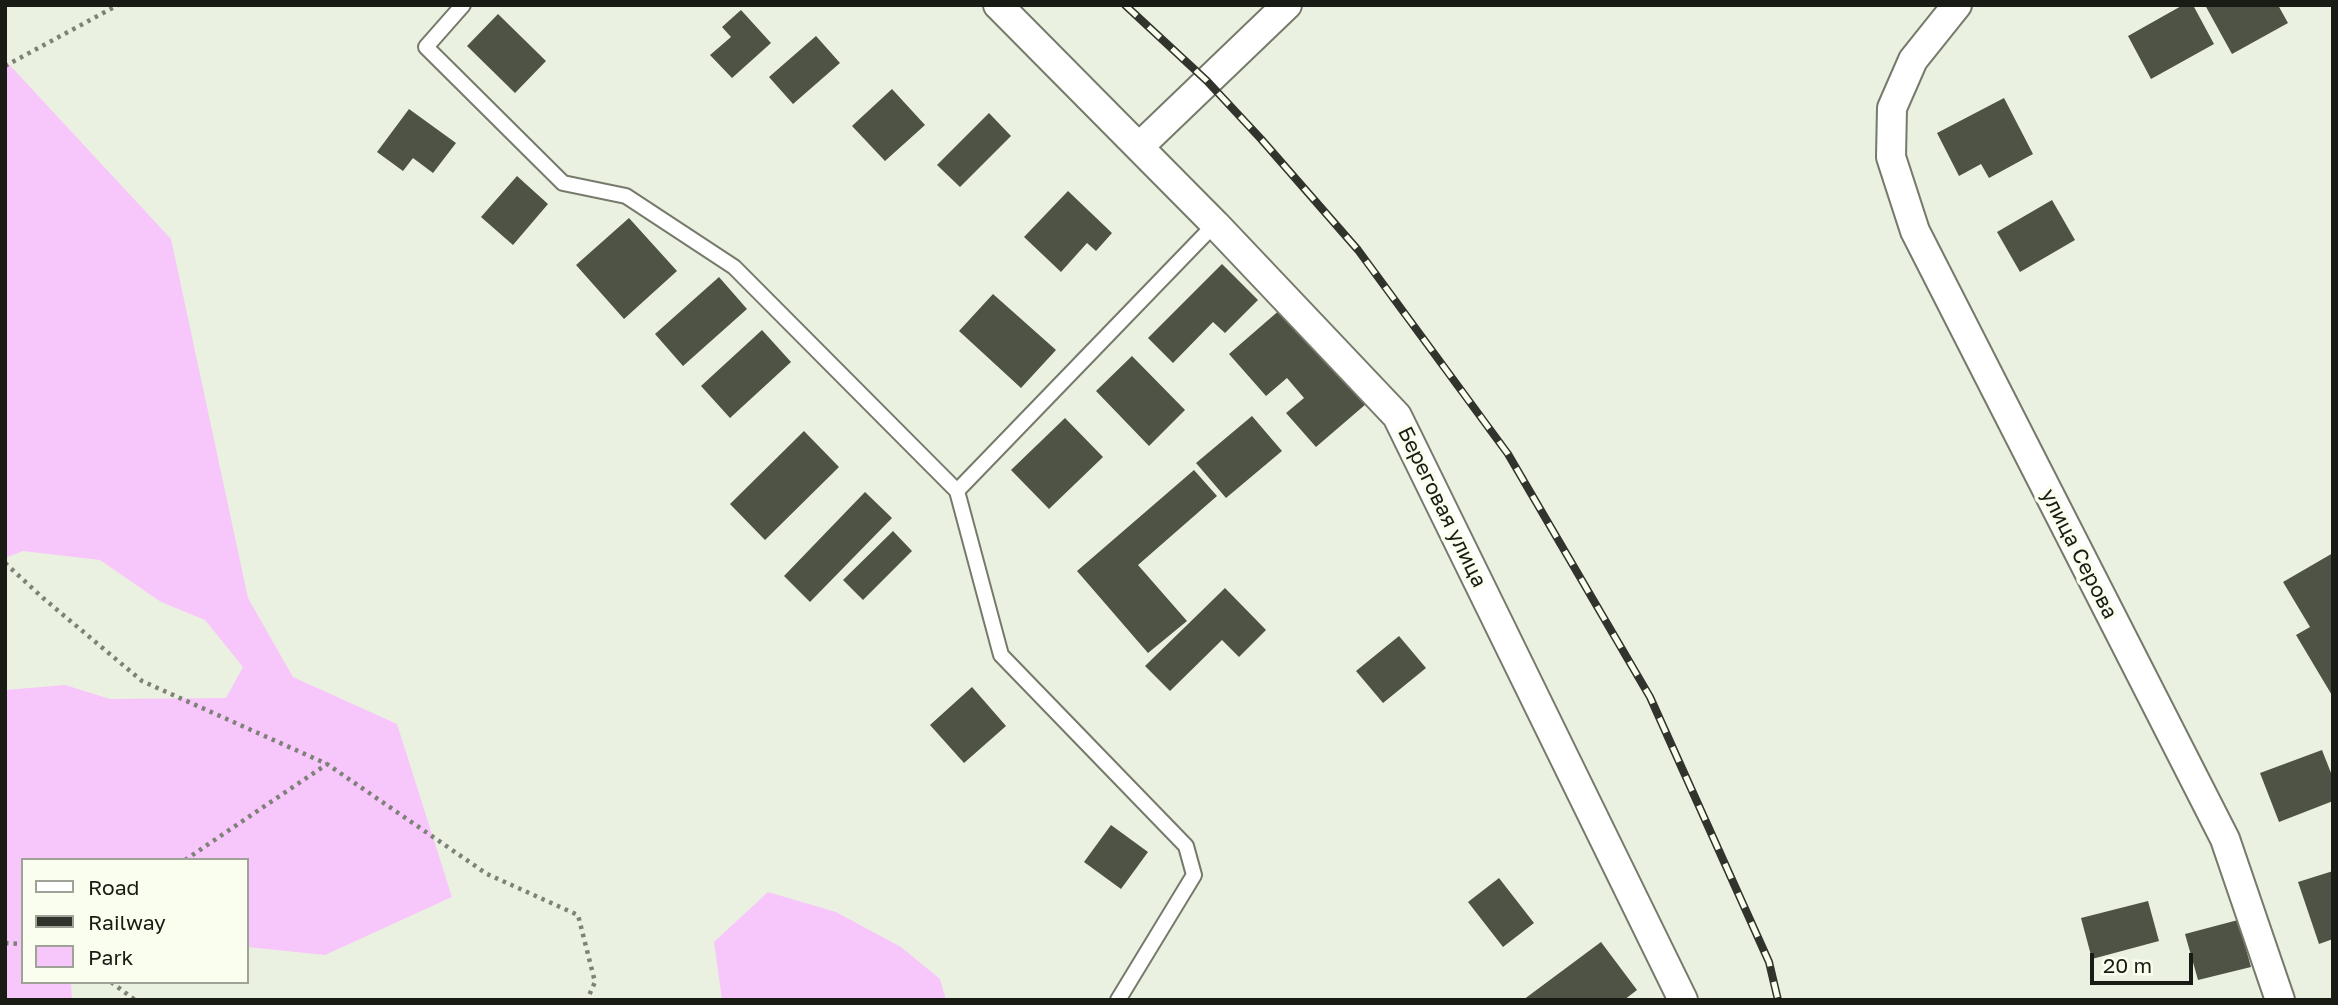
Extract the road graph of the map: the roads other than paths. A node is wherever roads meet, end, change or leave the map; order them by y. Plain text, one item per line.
1 (463, 5) edge
2 (998, 5) edge
3 (1287, 5) edge
4 (1957, 5) edge
5 (1139, 147) junction
6 (1215, 224) junction
7 (957, 491) junction
8 (1118, 1000) edge
9 (1683, 1000) edge
10 (2280, 1000) edge

1 - 7 lane
2 - 5 street, Береговая улица
3 - 5 street
4 - 10 street, улица Серова
5 - 6 street, Береговая улица
6 - 7 lane
6 - 9 street, Береговая улица
7 - 8 lane

